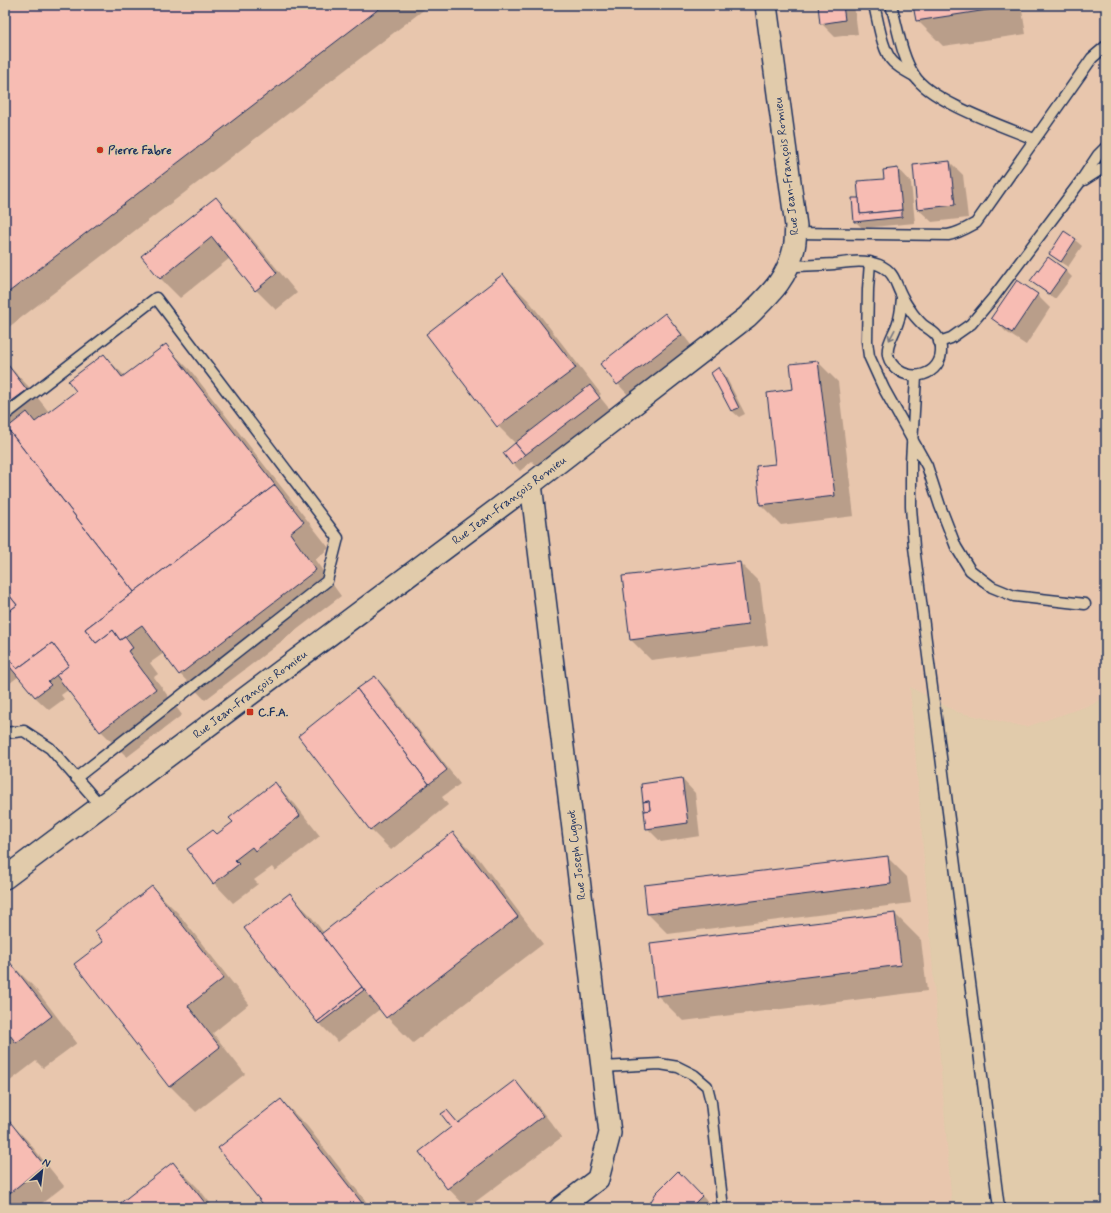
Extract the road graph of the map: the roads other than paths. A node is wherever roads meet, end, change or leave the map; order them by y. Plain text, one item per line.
1 (766, 5) edge
2 (874, 5) edge
3 (891, 5) edge
4 (1106, 46) edge
5 (914, 76) junction
6 (1034, 139) junction
7 (1106, 147) edge
8 (1106, 166) edge
9 (1080, 182) junction
10 (795, 233) junction
11 (870, 262) junction
12 (788, 266) junction
13 (902, 298) junction
14 (939, 342) junction
15 (916, 377) junction
16 (5, 414) edge
17 (912, 438) junction
18 (531, 484) junction
19 (1085, 604) dead end
20 (5, 733) edge
21 (76, 778) junction
22 (101, 806) junction
23 (5, 878) edge
24 (602, 1067) junction
25 (560, 1208) edge
26 (723, 1208) edge
27 (999, 1208) edge

1 - 10 street, Rue Jean-François Romieu
2 - 5 lane
3 - 5 lane
4 - 6 lane
5 - 6 lane
6 - 10 lane
7 - 9 lane
8 - 9 lane
9 - 14 lane
10 - 12 street, Rue Jean-François Romieu
11 - 12 lane
11 - 13 lane
11 - 17 lane
12 - 18 street, Rue Jean-François Romieu
13 - 14 lane
13 -> 15 lane
14 - 15 lane
15 - 17 lane
16 - 21 lane
17 - 19 lane
17 - 27 lane
18 - 22 street, Rue Jean-François Romieu
18 - 24 street, Rue Joseph Cugnot
20 - 21 lane
21 - 22 lane
22 - 23 street, Rue Jean-François Romieu
24 - 25 street, Rue Joseph Cugnot
24 - 26 lane

